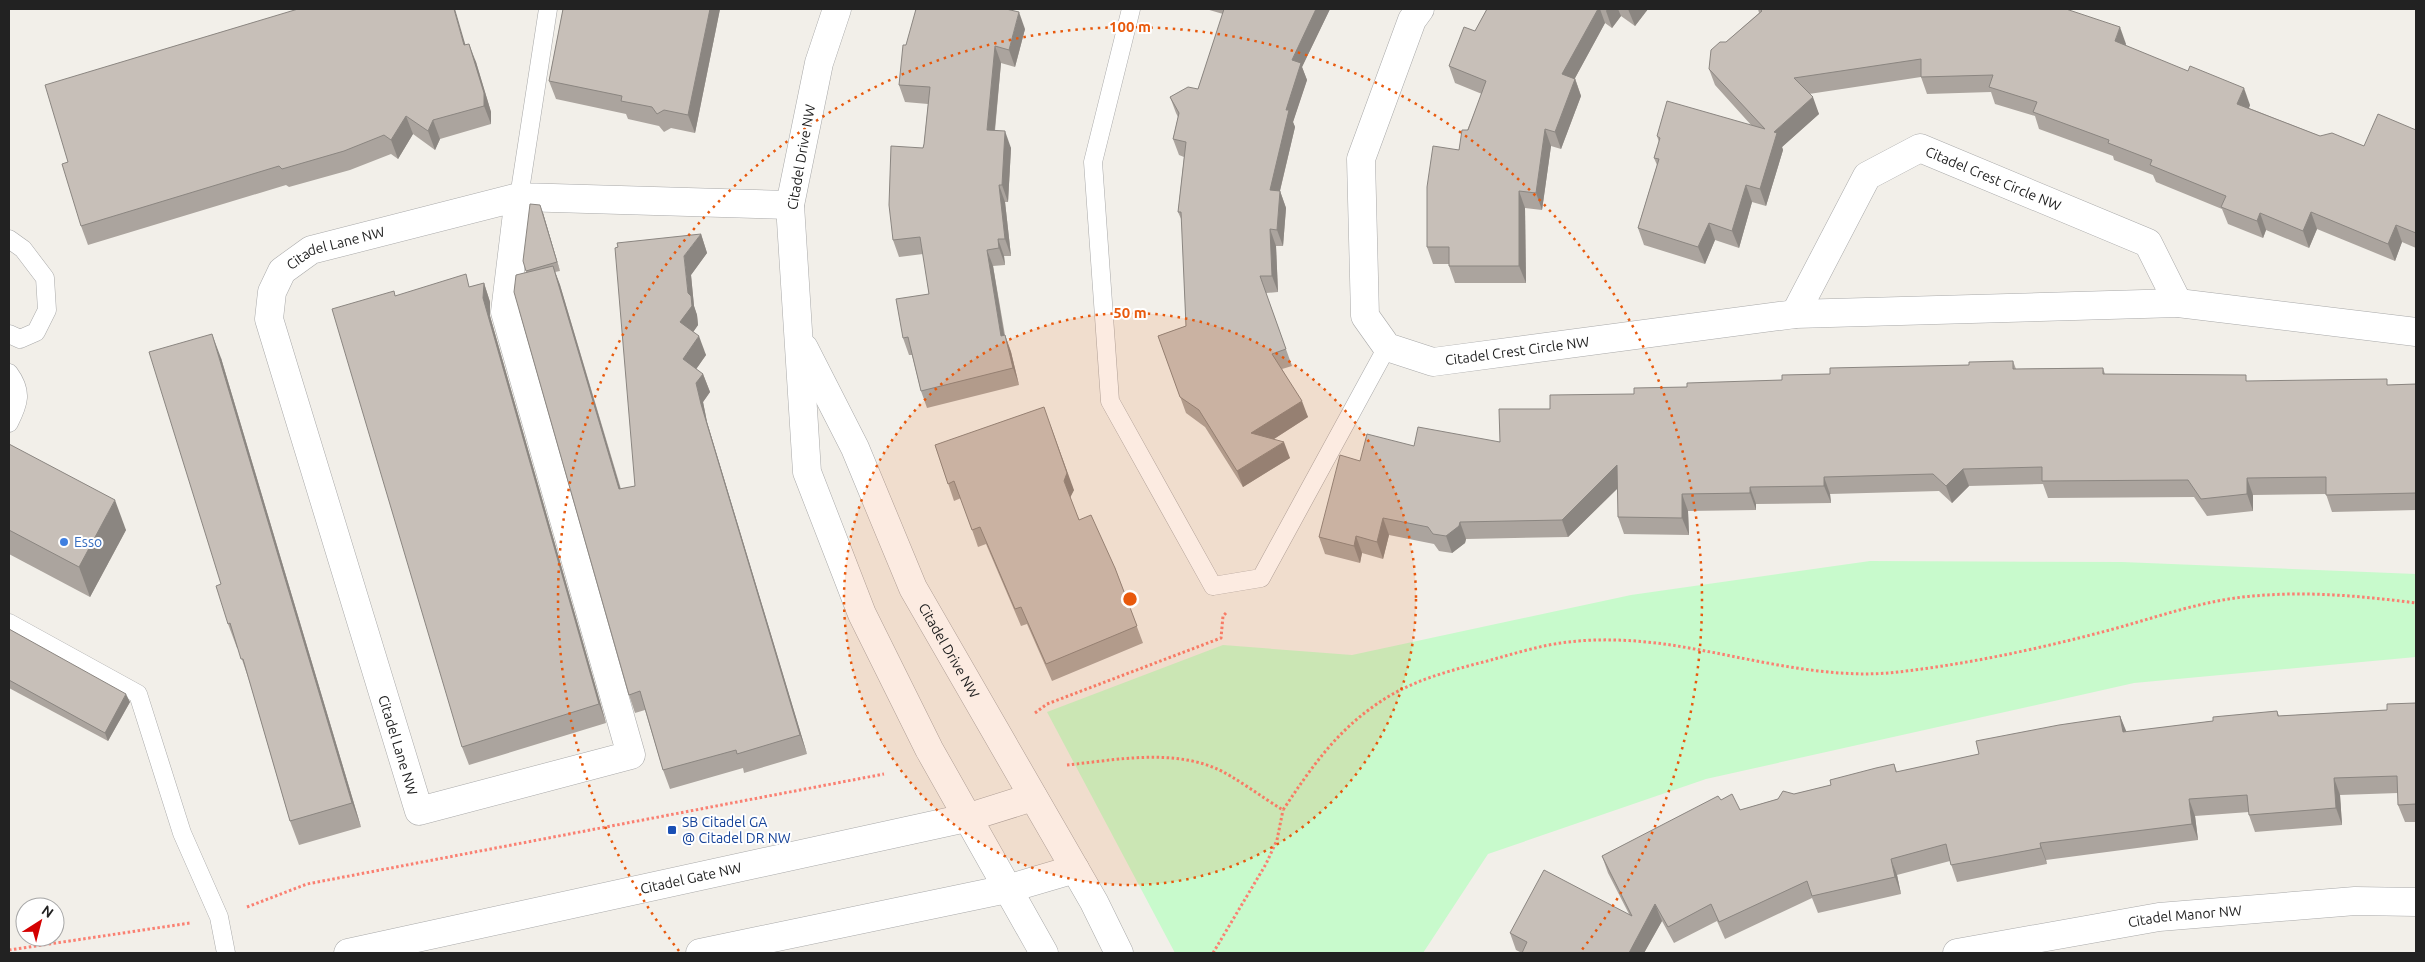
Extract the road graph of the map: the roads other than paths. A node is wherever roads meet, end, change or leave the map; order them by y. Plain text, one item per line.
1 (548, 9) edge
2 (836, 9) edge
3 (1131, 9) edge
4 (1420, 9) edge
5 (519, 197) junction
6 (790, 205) junction
7 (9, 239) edge
8 (2178, 303) junction
9 (1795, 314) junction
10 (2416, 332) edge
11 (9, 334) edge
12 (799, 338) junction
13 (1387, 347) junction
14 (9, 373) edge
15 (9, 423) edge
16 (9, 623) edge
17 (1033, 797) junction
18 (966, 818) junction
19 (1075, 869) junction
20 (1006, 889) junction
21 (2416, 902) edge
22 (226, 953) edge
23 (348, 953) edge
24 (700, 953) edge
25 (1044, 953) edge
26 (1119, 953) edge
27 (1957, 953) edge

1 - 5 lane
2 - 6 street, Citadel Drive NW
3 - 13 lane
4 - 13 street
5 - 5 street, Citadel Lane NW
5 - 6 street, Citadel Lane NW
6 - 12 street, Citadel Drive NW
7 - 11 lane
8 - 9 street, Citadel Crest Circle NW
8 - 9 street, Citadel Crest Circle NW
8 - 10 street, Citadel Crest Circle NW
9 - 13 street, Citadel Crest Circle NW
12 - 17 street, Citadel Drive NW
12 - 18 street, Citadel Drive NW
14 - 15 lane
16 - 22 lane
17 - 18 street, Citadel Gate NW
17 - 19 street, Citadel Drive NW
18 - 20 street, Citadel Drive NW
18 - 23 street, Citadel Gate NW
19 - 20 street
19 - 26 street, Citadel Drive NW
20 - 24 street
20 - 25 street, Citadel Drive NW
21 - 27 street, Citadel Manor NW

